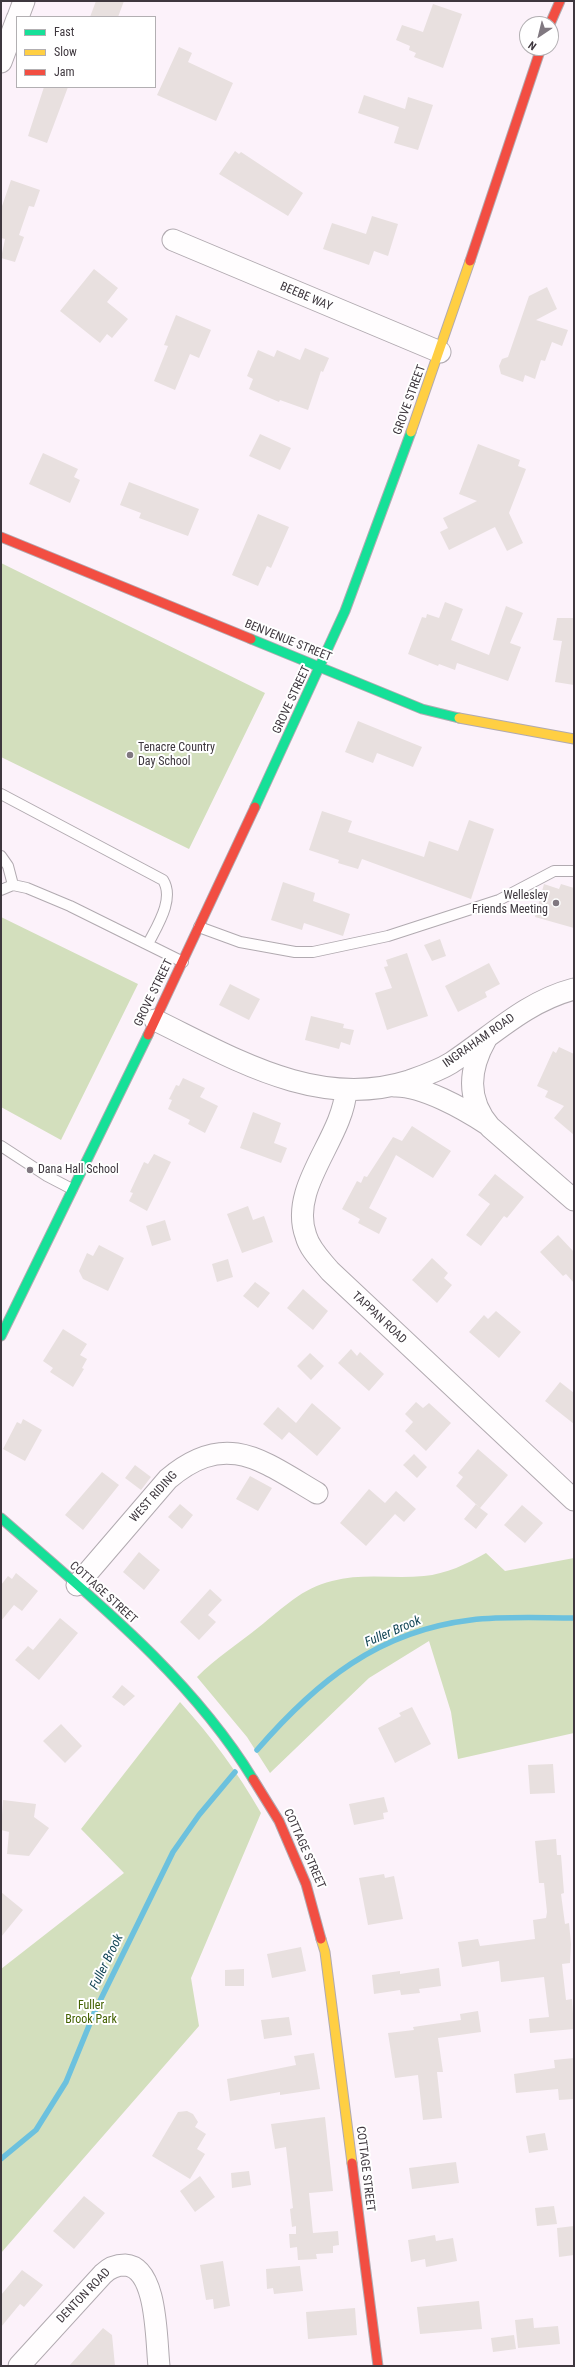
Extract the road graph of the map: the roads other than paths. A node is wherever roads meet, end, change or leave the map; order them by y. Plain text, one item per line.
1 (24, 1) edge
2 (560, 1) edge
3 (18, 16) edge
4 (553, 16) edge
5 (16, 21) edge
6 (538, 56) edge
7 (1, 62) edge
8 (173, 240) dead end
9 (440, 352) junction
10 (1, 537) edge
11 (320, 667) junction
12 (574, 739) edge
13 (1, 794) edge
14 (1, 856) edge
15 (574, 871) edge
16 (14, 885) junction
17 (1, 890) edge
18 (199, 927) junction
19 (148, 944) junction
20 (183, 962) junction
21 (574, 988) edge
22 (155, 1020) junction
23 (489, 1034) junction
24 (386, 1087) junction
25 (346, 1090) junction
26 (490, 1126) junction
27 (1, 1146) edge
28 (72, 1189) junction
29 (574, 1200) edge
30 (1, 1336) edge
31 (317, 1493) dead end
32 (574, 1500) edge
33 (1, 1518) edge
34 (77, 1585) junction
35 (19, 2366) edge
36 (159, 2366) edge
37 (378, 2366) edge

1 - 3 street
2 - 4 street
5 - 7 street
6 - 9 street, GROVE STREET
8 - 9 street, BEEBE WAY
9 - 11 street, GROVE STREET
10 - 11 street, BENVENUE STREET
11 - 12 street, BENVENUE STREET
11 - 18 street, GROVE STREET
13 - 19 lane
14 - 16 lane
15 - 18 lane
16 - 17 lane
16 - 19 lane
18 - 20 street, GROVE STREET
19 - 20 lane
20 - 22 street, GROVE STREET
21 - 23 street, INGRAHAM ROAD
22 - 25 street, INGRAHAM ROAD
22 - 28 street, GROVE STREET
23 - 24 street, INGRAHAM ROAD
23 - 26 street
24 - 25 street, INGRAHAM ROAD
24 - 26 street
25 - 32 street, TAPPAN ROAD
26 - 29 street
27 - 28 lane
28 - 30 street, GROVE STREET
31 - 34 street, WEST RIDING
33 - 34 street, COTTAGE STREET
34 - 37 street, COTTAGE STREET
35 - 36 street, DENTON ROAD

